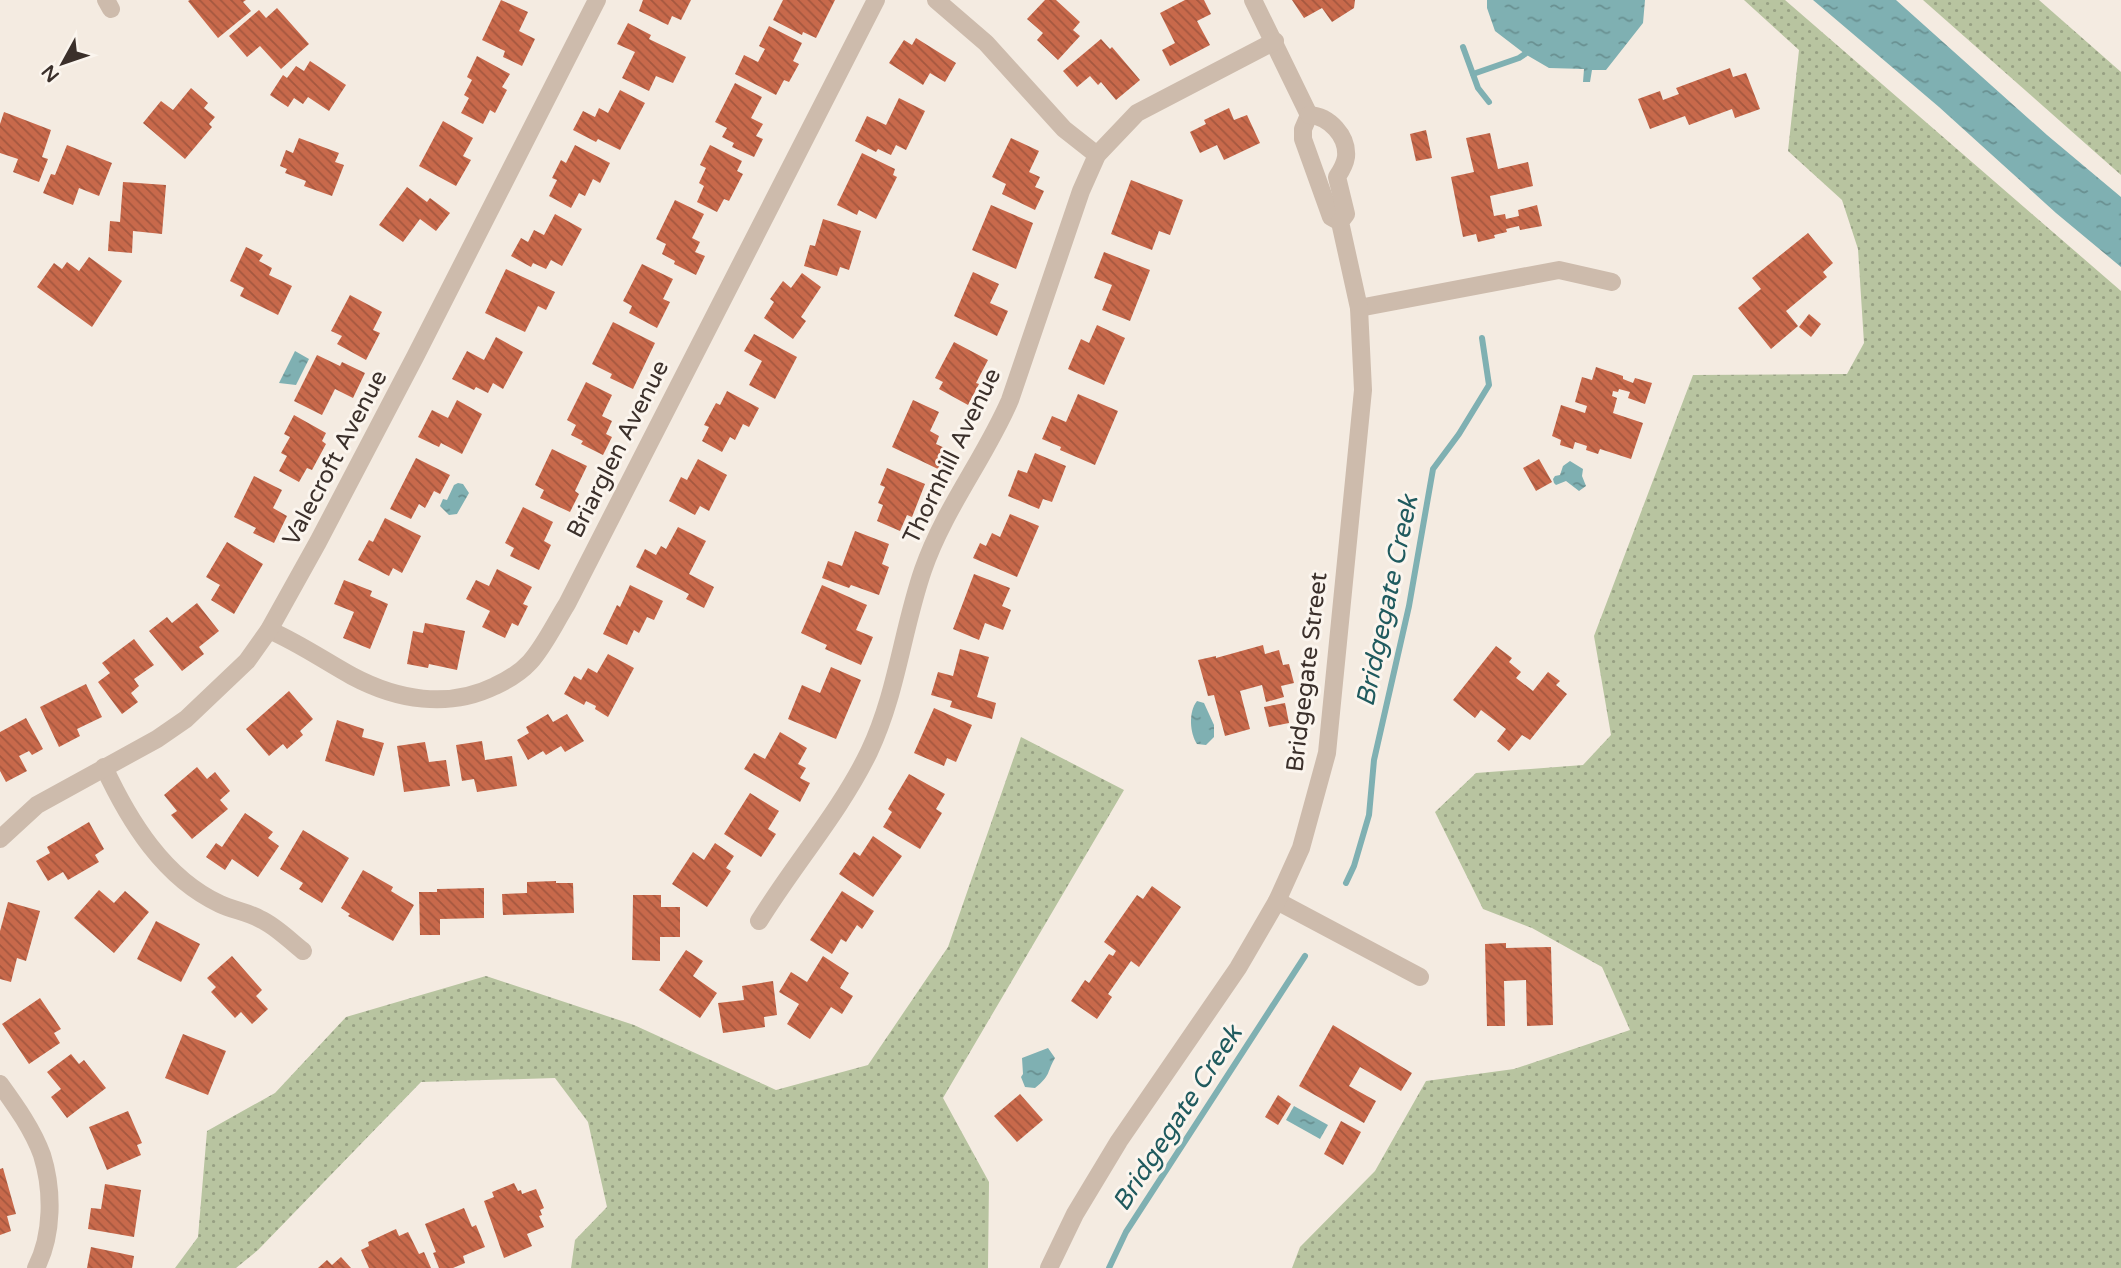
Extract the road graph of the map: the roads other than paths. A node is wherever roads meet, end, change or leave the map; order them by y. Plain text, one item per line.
1 (597, 0) edge
2 (876, 0) edge
3 (936, 0) edge
4 (1253, 0) edge
5 (1275, 41) junction
6 (1309, 116) junction
7 (1097, 155) junction
8 (1317, 175) junction
9 (1337, 177) junction
10 (1340, 222) junction
11 (1612, 282) dead end
12 (1359, 308) junction
13 (269, 630) junction
14 (104, 767) junction
15 (0, 839) edge
16 (1277, 901) junction
17 (759, 921) dead end
18 (303, 951) dead end
19 (1420, 977) dead end
20 (0, 1084) edge
21 (36, 1268) edge
22 (1049, 1268) edge

1 - 13 street, Valecroft Avenue
2 - 13 street, Briarglen Avenue
3 - 7 street
4 - 5 street
5 - 6 street
5 - 7 street, Thornhill Avenue
6 - 8 street, Bridgegate Street
6 - 9 street, Bridgegate Street
7 - 17 street, Thornhill Avenue
8 - 9 street
8 - 10 street, Bridgegate Street
9 - 10 street, Bridgegate Street
10 - 12 street, Bridgegate Street
11 - 12 street
12 - 16 street, Bridgegate Street
13 - 14 street, Valecroft Avenue
14 - 15 street, Valecroft Avenue
14 - 18 street
16 - 19 street
16 - 22 street, Bridgegate Street
20 - 21 street

